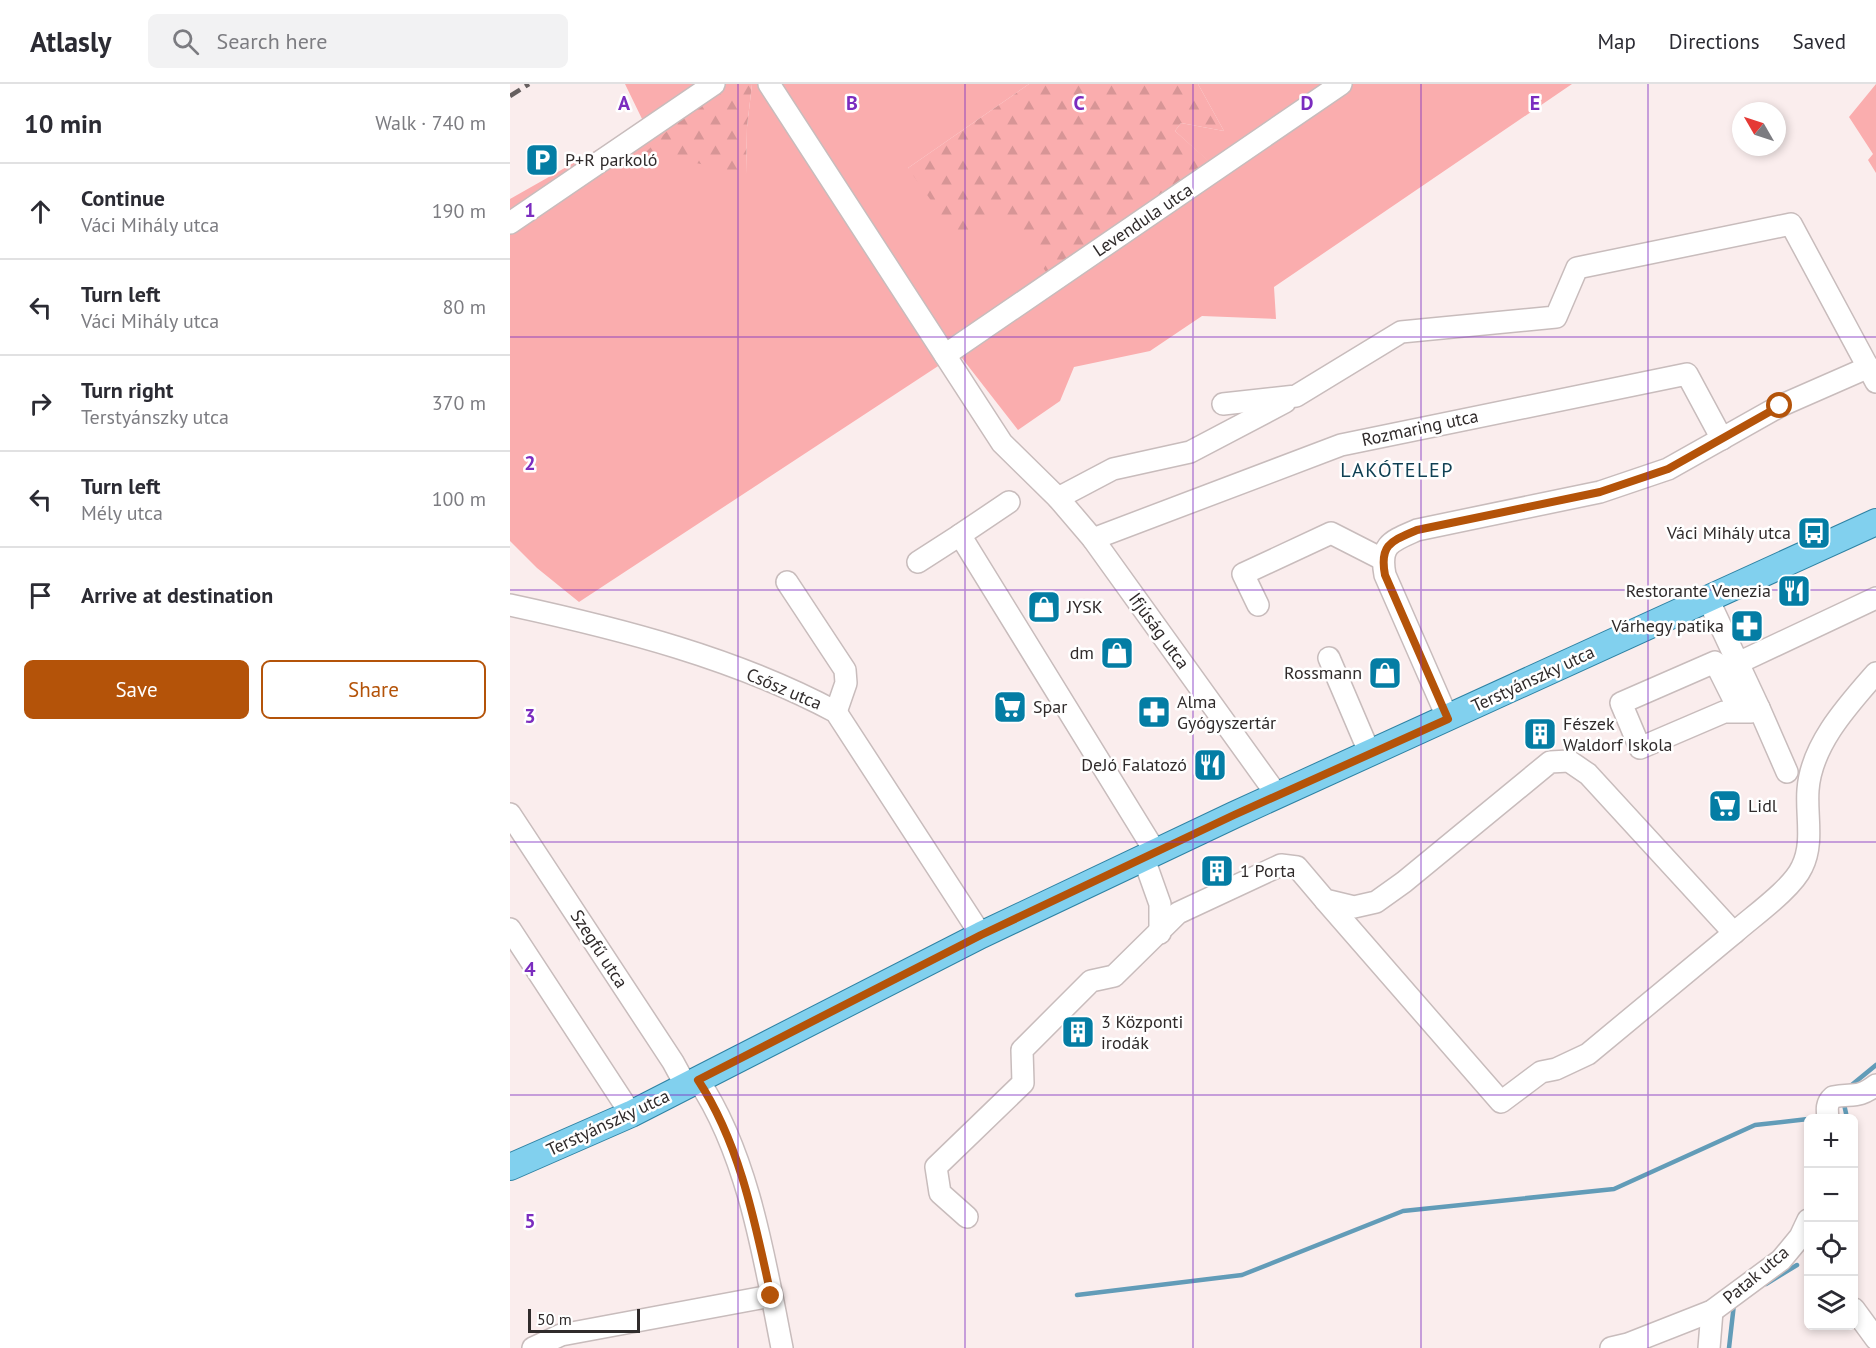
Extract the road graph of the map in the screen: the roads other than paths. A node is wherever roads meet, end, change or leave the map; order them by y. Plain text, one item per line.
1 (714, 84) edge
2 (769, 84) edge
3 (1341, 84) edge
4 (510, 223) edge
5 (945, 355) junction
6 (1872, 374) edge
7 (1296, 396) junction
8 (1224, 404) dead end
9 (1722, 439) junction
10 (1058, 498) junction
11 (1009, 502) dead end
12 (1876, 522) edge
13 (960, 535) junction
14 (1093, 539) junction
15 (1382, 559) junction
16 (918, 562) dead end
17 (787, 582) dead end
18 (1876, 598) edge
19 (1708, 599) junction
20 (510, 605) edge
21 (1258, 605) dead end
22 (1329, 658) dead end
23 (1738, 663) junction
24 (1876, 673) edge
25 (1750, 710) junction
26 (836, 712) junction
27 (1448, 719) junction
28 (1370, 754) junction
29 (1787, 772) dead end
30 (1277, 795) junction
31 (510, 814) edge
32 (1150, 856) junction
33 (1324, 900) junction
34 (510, 929) edge
35 (1160, 933) junction
36 (1734, 933) junction
37 (981, 935) junction
38 (692, 1083) junction
39 (1876, 1085) edge
40 (631, 1114) junction
41 (1828, 1114) edge
42 (510, 1167) edge
43 (966, 1217) dead end
44 (1804, 1237) edge
45 (771, 1296) junction
46 (1712, 1311) junction
47 (1858, 1314) edge
48 (1876, 1339) edge
49 (533, 1348) edge
50 (782, 1348) edge
51 (1611, 1348) edge
52 (1709, 1348) edge

1 - 4 street
2 - 5 street, Ifjúság utca
3 - 5 street, Levendula utca
5 - 10 street, Ifjúság utca
6 - 7 street
6 - 9 street
7 - 8 street
7 - 10 street
9 - 14 street, Rozmaring utca
9 - 15 street
10 - 14 street, Ifjúság utca
11 - 13 street
12 - 19 main road, Terstyánszky utca
13 - 16 street
13 - 32 street
14 - 30 street, Ifjúság utca
15 - 21 street
15 - 27 street
17 - 26 street
18 - 23 street
19 - 23 street
19 - 27 main road, Terstyánszky utca
20 - 26 street, Csősz utca
22 - 28 street
23 - 25 street
24 - 36 street
25 - 25 street
25 - 29 street
26 - 37 street, Csősz utca
27 - 28 main road, Terstyánszky utca
28 - 30 main road, Terstyánszky utca
30 - 32 main road, Terstyánszky utca
31 - 38 street, Szegfű utca
32 - 35 street
32 - 37 main road, Terstyánszky utca
33 - 35 street
33 - 36 street
33 - 36 street
34 - 40 street
35 - 43 street
37 - 38 main road, Terstyánszky utca
38 - 40 main road, Terstyánszky utca
38 - 45 street, Szegfű utca
39 - 41 street
40 - 42 main road, Terstyánszky utca
44 - 46 street, Patak utca
45 - 49 street
45 - 50 street, Szegfű utca
46 - 51 street
46 - 52 street, Patak utca
47 - 48 street

